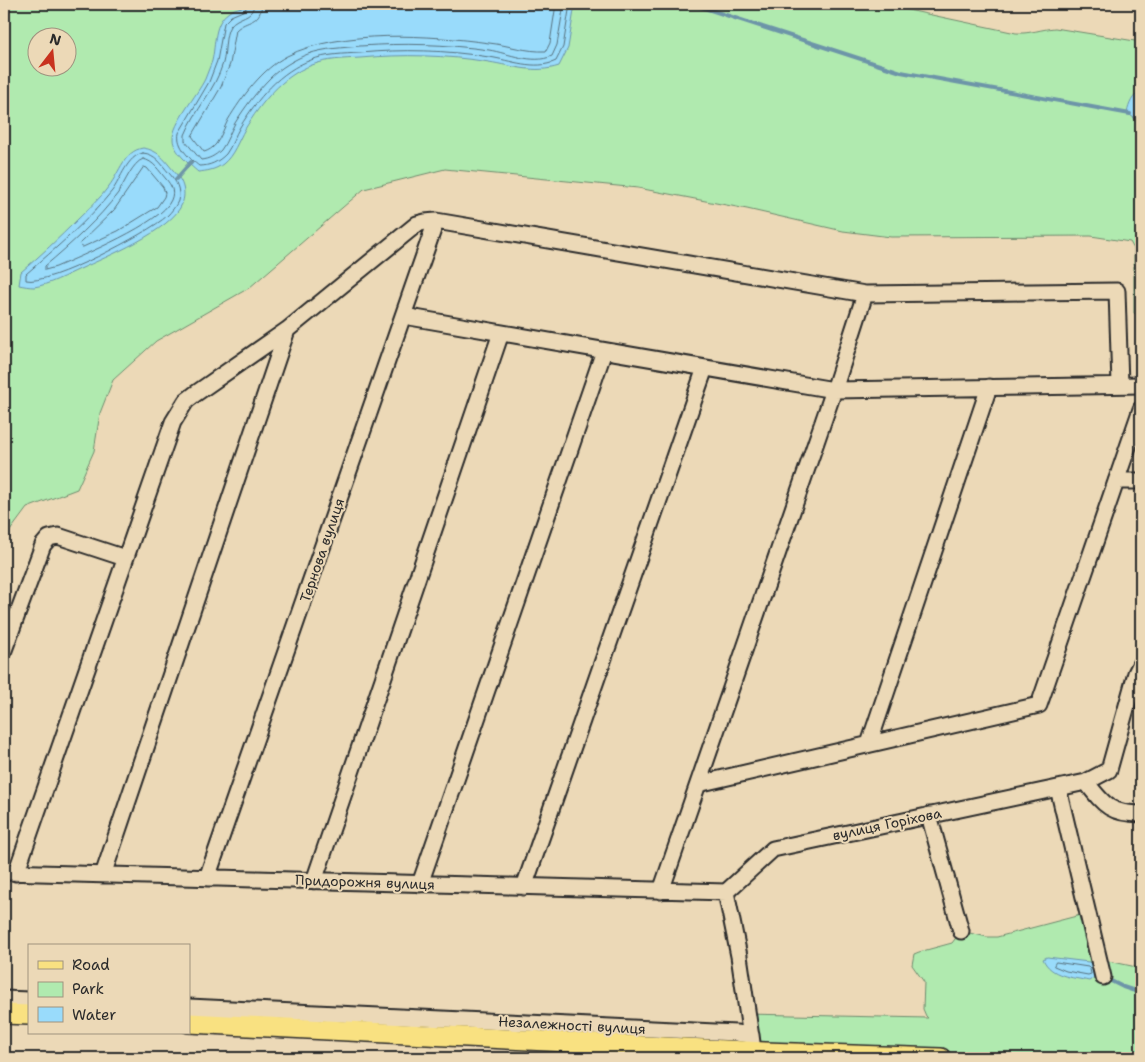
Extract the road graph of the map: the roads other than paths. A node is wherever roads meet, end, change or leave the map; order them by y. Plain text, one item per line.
1 (436, 222) junction
2 (865, 294) junction
3 (404, 316) junction
4 (287, 330) junction
5 (501, 333) junction
6 (604, 351) junction
7 (705, 368) junction
8 (1120, 385) junction
9 (1141, 385) edge
10 (989, 388) junction
11 (834, 390) junction
12 (1141, 409) edge
13 (1116, 481) junction
14 (1141, 481) edge
15 (125, 558) junction
16 (4, 650) edge
17 (1141, 663) edge
18 (870, 744) junction
19 (1086, 782) junction
20 (698, 784) junction
21 (1058, 788) junction
22 (1141, 814) edge
23 (929, 815) junction
24 (10, 872) edge
25 (103, 875) junction
26 (207, 878) junction
27 (314, 881) junction
28 (420, 884) junction
29 (524, 887) junction
30 (662, 891) junction
31 (726, 892) junction
32 (961, 930) dead end
33 (1104, 977) dead end
34 (4, 998) edge
35 (28, 1000) edge
36 (190, 1007) edge
37 (4, 1014) edge
38 (28, 1015) edge
39 (190, 1023) edge
40 (759, 1049) edge
41 (941, 1058) edge

1 - 2 street
1 - 3 street, Тернова вулиця
1 - 4 street
2 - 8 street
2 - 11 street
3 - 5 street
3 - 26 street, Тернова вулиця
4 - 15 street
4 - 25 street
5 - 6 street
5 - 27 street
6 - 7 street
6 - 28 street
7 - 11 street
7 - 29 street
8 - 9 street
8 - 10 street
10 - 11 street
10 - 18 street
11 - 20 street
12 - 13 street
13 - 14 street
13 - 18 street
15 - 16 street
15 - 24 street
17 - 19 street, вулиця Горіхова
18 - 20 street
19 - 21 street, вулиця Горіхова
19 - 22 street
20 - 30 street
21 - 23 street, вулиця Горіхова
21 - 33 street
23 - 31 street, вулиця Горіхова
23 - 32 street
24 - 25 street, Придорожня вулиця
25 - 26 street, Придорожня вулиця
26 - 27 street, Придорожня вулиця
27 - 28 street, Придорожня вулиця
28 - 29 street, Придорожня вулиця
29 - 30 street, Придорожня вулиця
30 - 31 street, Придорожня вулиця
31 - 40 street
34 - 35 street
36 - 40 street, Незалежності вулиця
37 - 38 main road
39 - 40 main road
40 - 41 street, Незалежності вулиця

